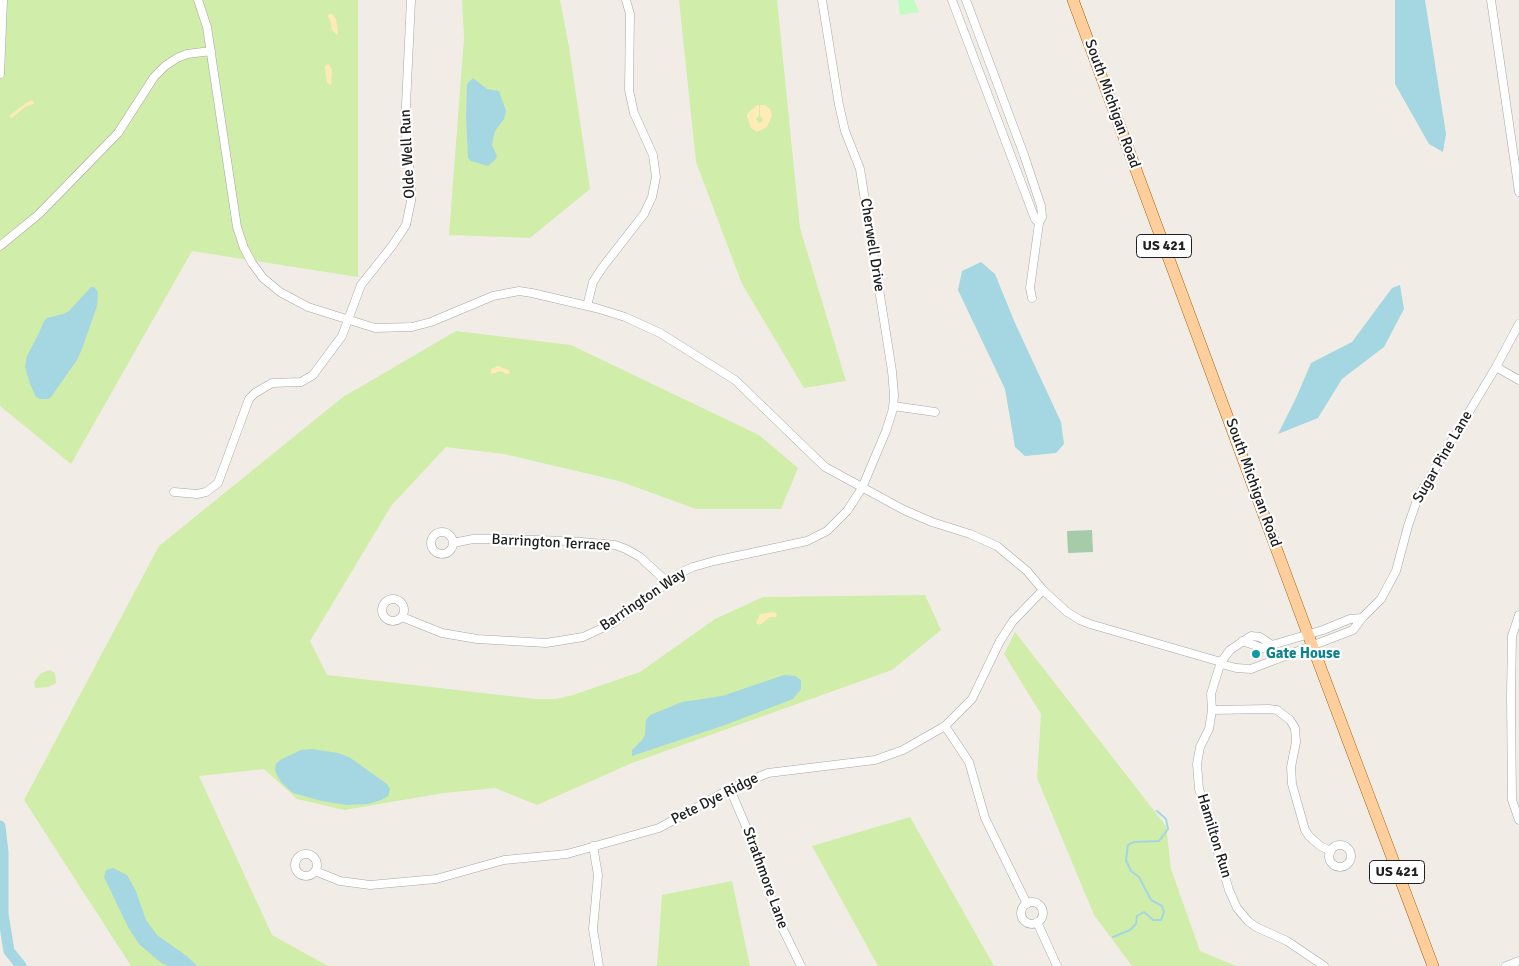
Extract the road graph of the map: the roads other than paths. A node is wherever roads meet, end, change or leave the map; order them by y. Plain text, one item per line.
1 (3, 0) edge
2 (198, 0) edge
3 (411, 0) edge
4 (626, 0) edge
5 (822, 0) edge
6 (952, 0) edge
7 (966, 0) edge
8 (1073, 0) edge
9 (1491, 0) edge
10 (211, 50) junction
11 (986, 54) junction
12 (974, 58) junction
13 (0, 74) edge
14 (1024, 155) junction
15 (1012, 160) junction
16 (1519, 192) edge
17 (1039, 223) junction
18 (0, 246) edge
19 (1032, 298) dead end
20 (587, 306) junction
21 (347, 319) junction
22 (1519, 324) edge
23 (1496, 367) junction
24 (1519, 380) edge
25 (893, 406) junction
26 (935, 412) dead end
27 (862, 488) junction
28 (174, 492) dead end
29 (453, 542) dead end
30 (668, 582) junction
31 (1043, 590) junction
32 (1519, 615) edge
33 (402, 617) dead end
34 (1310, 640) junction
35 (1221, 662) junction
36 (1212, 710) junction
37 (945, 726) junction
38 (730, 789) junction
39 (1519, 820) edge
40 (593, 846) junction
41 (1331, 851) dead end
42 (315, 871) dead end
43 (1027, 904) junction
44 (1037, 922) junction
45 (1519, 961) edge
46 (599, 966) edge
47 (801, 966) edge
48 (1058, 966) edge
49 (1324, 966) edge
50 (1433, 966) edge
51 (1506, 966) edge

1 - 13 street
2 - 10 street
3 - 21 street, Olde Well Run
4 - 20 street
5 - 25 street, Cherwell Drive
6 - 12 street
7 - 11 street
8 - 34 main road, South Michigan Road / US 421
9 - 16 street
10 - 18 street
10 - 21 street
11 - 12 street
11 - 14 street
12 - 15 street
14 - 15 street
14 - 17 street
15 - 17 street
17 - 19 street
20 - 21 street
20 - 27 street
21 - 28 street, Olde Well Run
22 - 23 street, Sugar Pine Lane
23 - 24 street
23 - 34 street, Sugar Pine Lane
25 - 26 street
25 - 27 street, Cherwell Drive
27 - 30 street, Barrington Way
27 - 31 street
29 - 30 street, Barrington Terrace
30 - 33 street, Barrington Way
31 - 35 street
31 - 37 street, Pete Dye Ridge
32 - 39 street
34 - 35 street
34 - 35 street
34 - 50 main road, South Michigan Road / US 421
35 - 36 street, Hamilton Run
36 - 41 street
36 - 49 street, Hamilton Run
37 - 38 street, Pete Dye Ridge
37 - 43 street
38 - 40 street, Pete Dye Ridge
38 - 47 street, Strathmore Lane
40 - 42 street, Pete Dye Ridge
40 - 46 street
43 - 44 street
43 - 44 street
44 - 48 street
45 - 51 street

